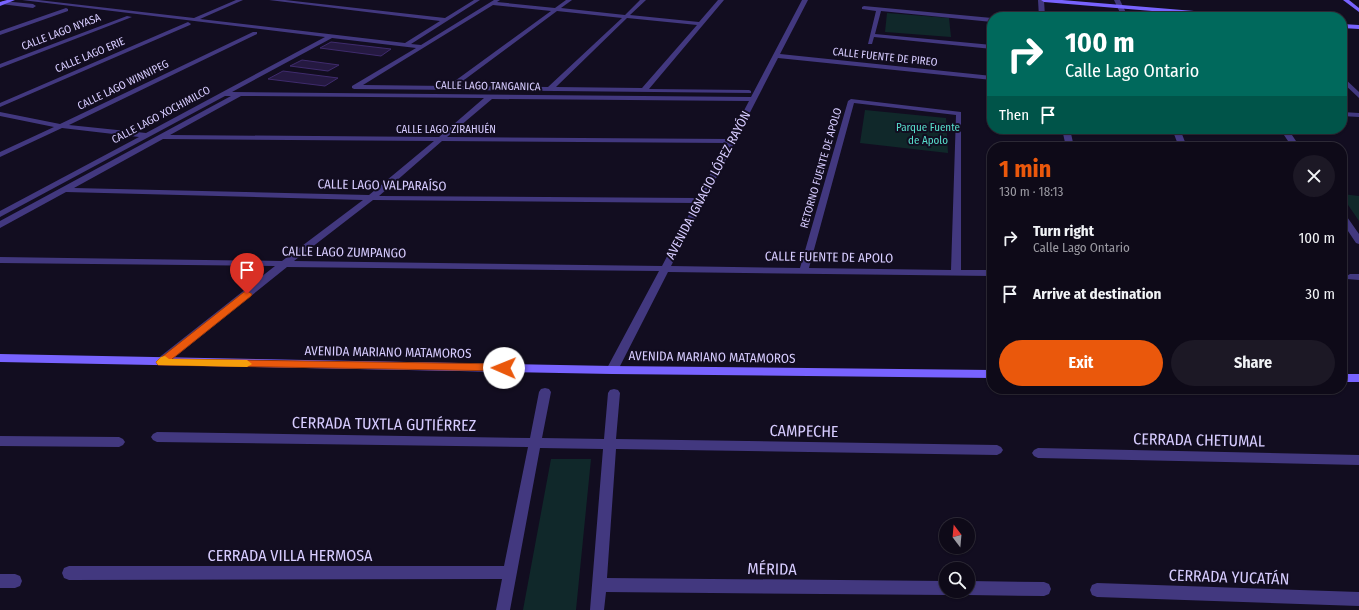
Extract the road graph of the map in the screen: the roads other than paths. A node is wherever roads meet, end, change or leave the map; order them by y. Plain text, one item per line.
1 (12, 0) edge
2 (25, 0) edge
3 (240, 0) edge
4 (272, 0) edge
5 (477, 0) edge
6 (569, 0) edge
7 (643, 0) edge
8 (721, 0) edge
9 (805, 0) edge
10 (1041, 0) edge
11 (1044, 0) edge
12 (1117, 0) edge
13 (1346, 0) edge
14 (495, 1) edge
15 (2, 3) edge
16 (1120, 6) junction
17 (864, 8) dead end
18 (66, 10) junction
19 (557, 10) junction
20 (879, 10) junction
21 (1359, 10) edge
22 (1042, 12) edge
23 (1123, 12) edge
24 (1187, 12) edge
25 (625, 16) junction
26 (128, 17) junction
27 (194, 20) junction
28 (446, 20) junction
29 (987, 20) edge
30 (188, 24) junction
31 (701, 24) junction
32 (1347, 26) edge
33 (1359, 27) edge
34 (0, 33) edge
35 (255, 33) junction
36 (872, 35) junction
37 (332, 36) junction
38 (322, 41) junction
39 (870, 43) dead end
40 (406, 45) junction
41 (987, 46) edge
42 (422, 47) junction
43 (776, 56) junction
44 (0, 66) edge
45 (987, 77) edge
46 (1347, 83) edge
47 (354, 87) junction
48 (451, 88) junction
49 (550, 89) junction
50 (574, 89) junction
51 (644, 90) junction
52 (224, 94) junction
53 (238, 95) junction
54 (341, 95) junction
55 (491, 96) junction
56 (754, 96) junction
57 (1359, 96) edge
58 (568, 97) junction
59 (0, 105) edge
60 (0, 114) edge
61 (1347, 114) edge
62 (1359, 115) edge
63 (62, 126) junction
64 (145, 135) junction
65 (162, 137) junction
66 (440, 140) junction
67 (730, 142) junction
68 (0, 155) edge
69 (65, 190) junction
70 (371, 198) junction
71 (699, 201) junction
72 (0, 214) edge
73 (1347, 224) edge
74 (0, 225) edge
75 (1359, 242) edge
76 (0, 260) edge
77 (284, 264) junction
78 (665, 268) junction
79 (804, 269) junction
80 (956, 272) junction
81 (987, 273) edge
82 (0, 358) edge
83 (161, 362) junction
84 (612, 370) junction
85 (987, 374) edge
86 (1347, 378) edge
87 (1359, 378) edge
88 (546, 392) dead end
89 (614, 393) dead end
90 (157, 437) dead end
91 (0, 441) edge
92 (120, 442) dead end
93 (536, 444) junction
94 (610, 445) junction
95 (997, 450) dead end
96 (1038, 453) dead end
97 (1359, 460) edge
98 (510, 572) junction
99 (69, 573) dead end
100 (0, 581) edge
101 (15, 581) dead end
102 (599, 585) junction
103 (939, 588) edge
104 (975, 588) edge
105 (1044, 589) dead end
106 (1097, 590) dead end
107 (1359, 599) edge
108 (503, 610) edge
109 (597, 610) edge

1 - 15 street
2 - 27 street
3 - 27 street
4 - 28 street
5 - 28 street
6 - 19 street
7 - 25 street
8 - 31 street
9 - 43 street, AVENIDA IGNACIO LÓPEZ RAYÓN
10 - 22 street
11 - 16 street
12 - 16 street
13 - 21 street
14 - 19 street
14 - 42 street
15 - 18 street
16 - 23 street
16 - 24 street
17 - 20 street
18 - 26 street
18 - 34 street
19 - 25 street
19 - 48 street
20 - 29 street
20 - 36 street
25 - 31 street
25 - 49 street
26 - 30 street
26 - 44 street, CALLE LAGO NYASA
27 - 37 street
28 - 40 street
30 - 35 street
30 - 59 street, CALLE LAGO ERIE
31 - 51 street
32 - 33 street
35 - 38 street
35 - 63 street, CALLE LAGO WINNIPEG
36 - 39 street
36 - 41 street
37 - 38 street, CALLE LAGO XOCHIMILCO
37 - 40 street
38 - 52 street, CALLE LAGO XOCHIMILCO
40 - 42 street
42 - 47 street
43 - 45 street, CALLE FUENTE DE PIREO
43 - 56 street, AVENIDA IGNACIO LÓPEZ RAYÓN
46 - 57 street
47 - 48 street, CALLE LAGO TANGANICA
47 - 54 street
48 - 49 street, CALLE LAGO TANGANICA
49 - 50 street, CALLE LAGO TANGANICA
50 - 51 street, CALLE LAGO TANGANICA
50 - 58 street
51 - 56 street, CALLE LAGO TANGANICA
52 - 53 street, CALLE LAGO TANGANICA
52 - 64 street, CALLE LAGO XOCHIMILCO
53 - 54 street, CALLE LAGO TANGANICA
53 - 65 street, CALLE LAGO XOCHIMILCO
54 - 55 street, CALLE LAGO TANGANICA
55 - 58 street, CALLE LAGO TANGANICA
55 - 66 street
56 - 58 street, CALLE LAGO TANGANICA
56 - 67 street, AVENIDA IGNACIO LÓPEZ RAYÓN
60 - 63 street
61 - 62 street
63 - 64 street
63 - 68 street, CALLE LAGO WINNIPEG
64 - 72 street, CALLE LAGO XOCHIMILCO
65 - 66 street, CALLE LAGO ZIRAHUÉN
65 - 69 street, CALLE LAGO XOCHIMILCO
66 - 67 street, CALLE LAGO ZIRAHUÉN
66 - 70 street
67 - 71 street, AVENIDA IGNACIO LÓPEZ RAYÓN
69 - 70 street, CALLE LAGO VALPARAÍSO
69 - 74 street, CALLE LAGO XOCHIMILCO
70 - 71 street, CALLE LAGO VALPARAÍSO
70 - 77 street
71 - 78 street, AVENIDA IGNACIO LÓPEZ RAYÓN
73 - 75 street
76 - 77 street, CALLE LAGO ZUMPANGO
77 - 78 street, CALLE LAGO ZUMPANGO
77 - 83 street
78 - 79 street, CALLE FUENTE DE APOLO
78 - 84 street, AVENIDA IGNACIO LÓPEZ RAYÓN
79 - 80 street, CALLE FUENTE DE APOLO
79 - 80 street, RETORNO FUENTE DE APOLO
80 - 81 street, CALLE FUENTE DE APOLO
82 - 83 street, AVENIDA MARIANO MATAMOROS
83 - 84 street, AVENIDA MARIANO MATAMOROS
84 - 85 street, AVENIDA MARIANO MATAMOROS
86 - 87 street
88 - 93 street
89 - 94 street
90 - 93 street, CERRADA TUXTLA GUTIÉRREZ
91 - 92 street
93 - 94 street, CERRADA TUXTLA GUTIÉRREZ
93 - 98 street
94 - 95 street, CAMPECHE
94 - 102 street
96 - 97 street, CERRADA CHETUMAL
98 - 99 street, CERRADA VILLA HERMOSA
98 - 108 street
100 - 101 street
102 - 103 street, MÉRIDA
102 - 109 street
104 - 105 street
106 - 107 street, CERRADA YUCATÁN

